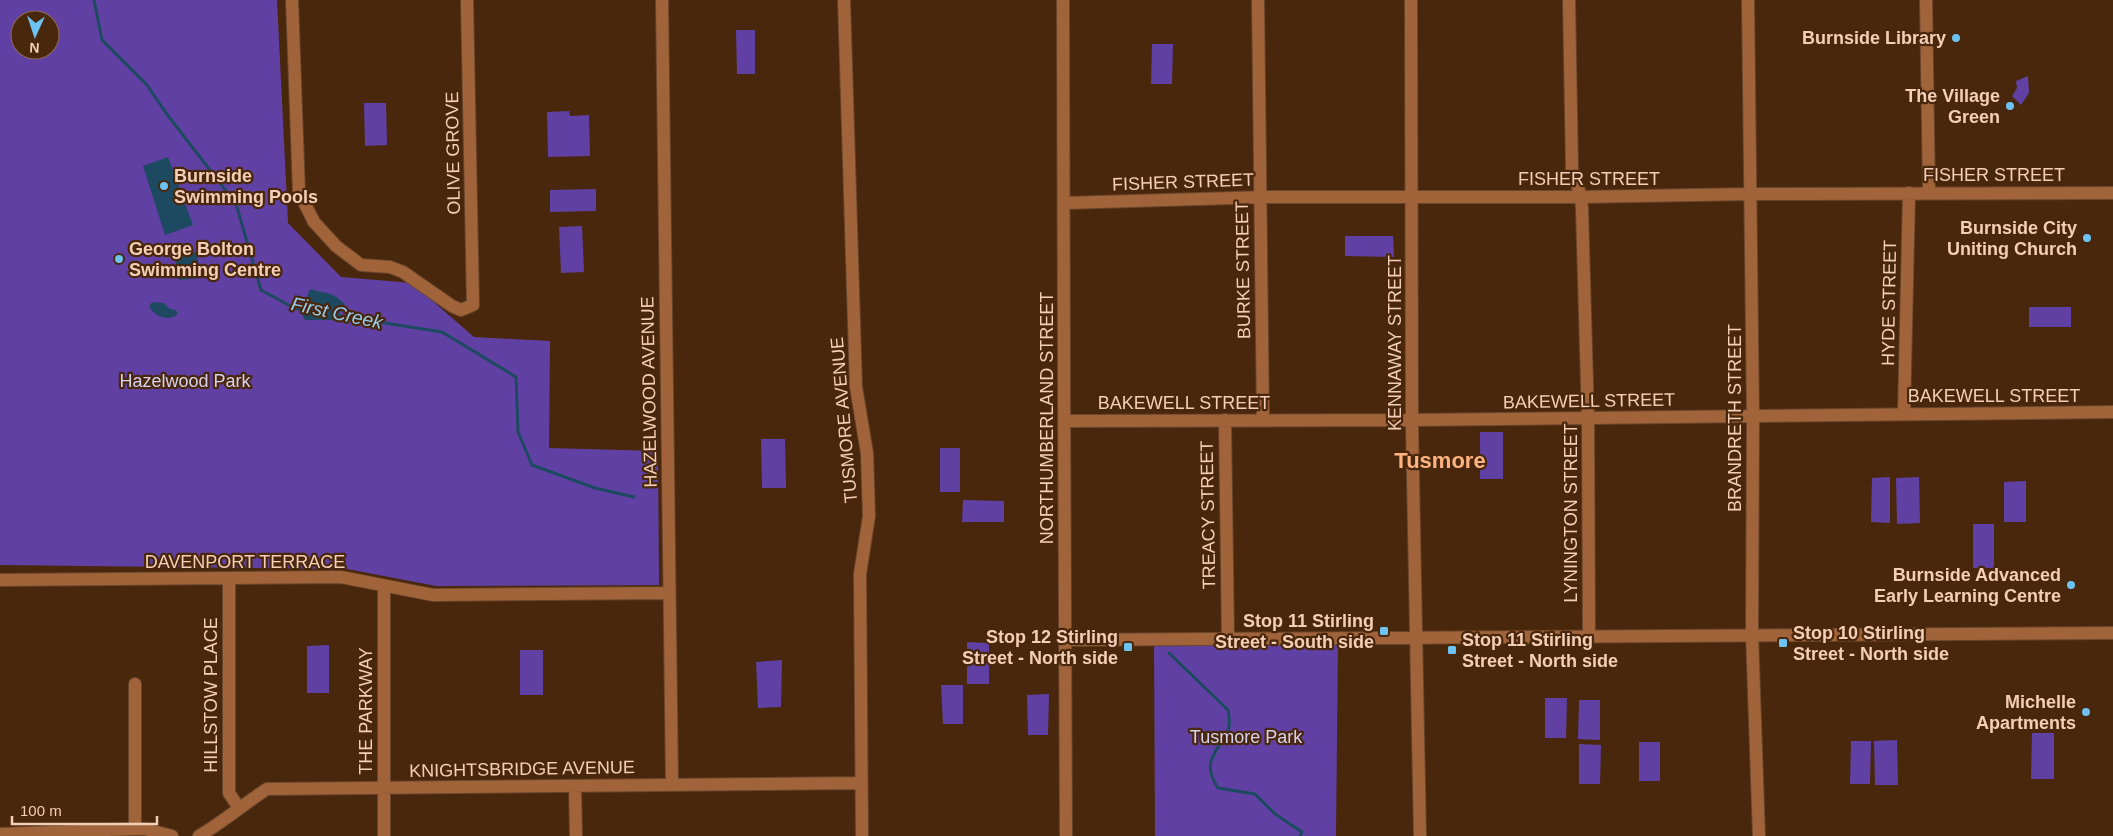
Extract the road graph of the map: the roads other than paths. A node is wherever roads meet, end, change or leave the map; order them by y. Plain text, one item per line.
1 (292, 0) edge
2 (467, 0) edge
3 (662, 0) edge
4 (844, 0) edge
5 (1063, 0) edge
6 (1258, 0) edge
7 (1411, 0) edge
8 (1569, 0) edge
9 (1748, 0) edge
10 (1926, 0) edge
11 (1909, 193) junction
12 (1929, 193) junction
13 (2113, 193) edge
14 (1750, 194) junction
15 (1412, 196) junction
16 (1260, 197) junction
17 (1581, 197) junction
18 (1065, 203) junction
19 (2113, 412) edge
20 (1904, 414) junction
21 (1753, 417) junction
22 (1588, 419) junction
23 (1224, 420) junction
24 (1263, 420) junction
25 (1412, 420) junction
26 (1065, 421) junction
27 (229, 578) junction
28 (0, 580) edge
29 (384, 586) junction
30 (669, 593) junction
31 (2113, 633) edge
32 (1752, 634) junction
33 (1589, 636) junction
34 (1417, 638) junction
35 (1064, 640) junction
36 (1228, 640) junction
37 (136, 684) dead end
38 (861, 783) junction
39 (672, 784) junction
40 (575, 786) junction
41 (384, 788) junction
42 (239, 808) junction
43 (135, 829) junction
44 (0, 834) edge
45 (172, 836) edge
46 (199, 836) edge
47 (384, 836) edge
48 (576, 836) edge
49 (862, 836) edge
50 (1066, 836) edge
51 (1420, 836) edge
52 (1759, 836) edge

1 - 2 street, OLIVE GROVE
3 - 30 street, HAZELWOOD AVENUE
4 - 38 street, TUSMORE AVENUE
5 - 18 street, NORTHUMBERLAND STREET
6 - 16 street, BURKE STREET
7 - 15 street, KENNAWAY STREET
8 - 17 street, LYNINGTON STREET
9 - 14 street, BRANDRETH STREET
10 - 12 street
11 - 12 street, FISHER STREET
11 - 14 street, FISHER STREET
11 - 20 street, HYDE STREET
12 - 13 street, FISHER STREET
14 - 17 street, FISHER STREET
14 - 21 street, BRANDRETH STREET
15 - 16 street, FISHER STREET
15 - 17 street, FISHER STREET
15 - 25 street, KENNAWAY STREET
16 - 18 street, FISHER STREET
16 - 24 street, BURKE STREET
17 - 22 street, LYNINGTON STREET
18 - 26 street, NORTHUMBERLAND STREET
19 - 20 street, BAKEWELL STREET
20 - 21 street, BAKEWELL STREET
21 - 22 street, BAKEWELL STREET
21 - 32 street, BRANDRETH STREET
22 - 25 street, BAKEWELL STREET
22 - 33 street, LYNINGTON STREET
23 - 24 street, BAKEWELL STREET
23 - 26 street, BAKEWELL STREET
23 - 36 street, TREACY STREET
24 - 25 street, BAKEWELL STREET
25 - 34 street, KENNAWAY STREET
26 - 35 street, NORTHUMBERLAND STREET
27 - 28 street, DAVENPORT TERRACE
27 - 29 street, DAVENPORT TERRACE
27 - 42 street, HILLSTOW PLACE
29 - 30 street, DAVENPORT TERRACE
29 - 41 street, THE PARKWAY
30 - 39 street, HAZELWOOD AVENUE
31 - 32 street
32 - 33 street
32 - 52 street, BRANDRETH STREET
33 - 34 street
34 - 36 street
34 - 51 street, KENNAWAY STREET
35 - 36 street
35 - 50 street, NORTHUMBERLAND STREET
37 - 43 street
38 - 39 street, KNIGHTSBRIDGE AVENUE
38 - 49 street, TUSMORE AVENUE
39 - 40 street, KNIGHTSBRIDGE AVENUE
40 - 41 street, KNIGHTSBRIDGE AVENUE
40 - 48 street
41 - 42 street, KNIGHTSBRIDGE AVENUE
41 - 47 street, THE PARKWAY
42 - 46 street, KNIGHTSBRIDGE AVENUE
43 - 44 street
43 - 45 street

